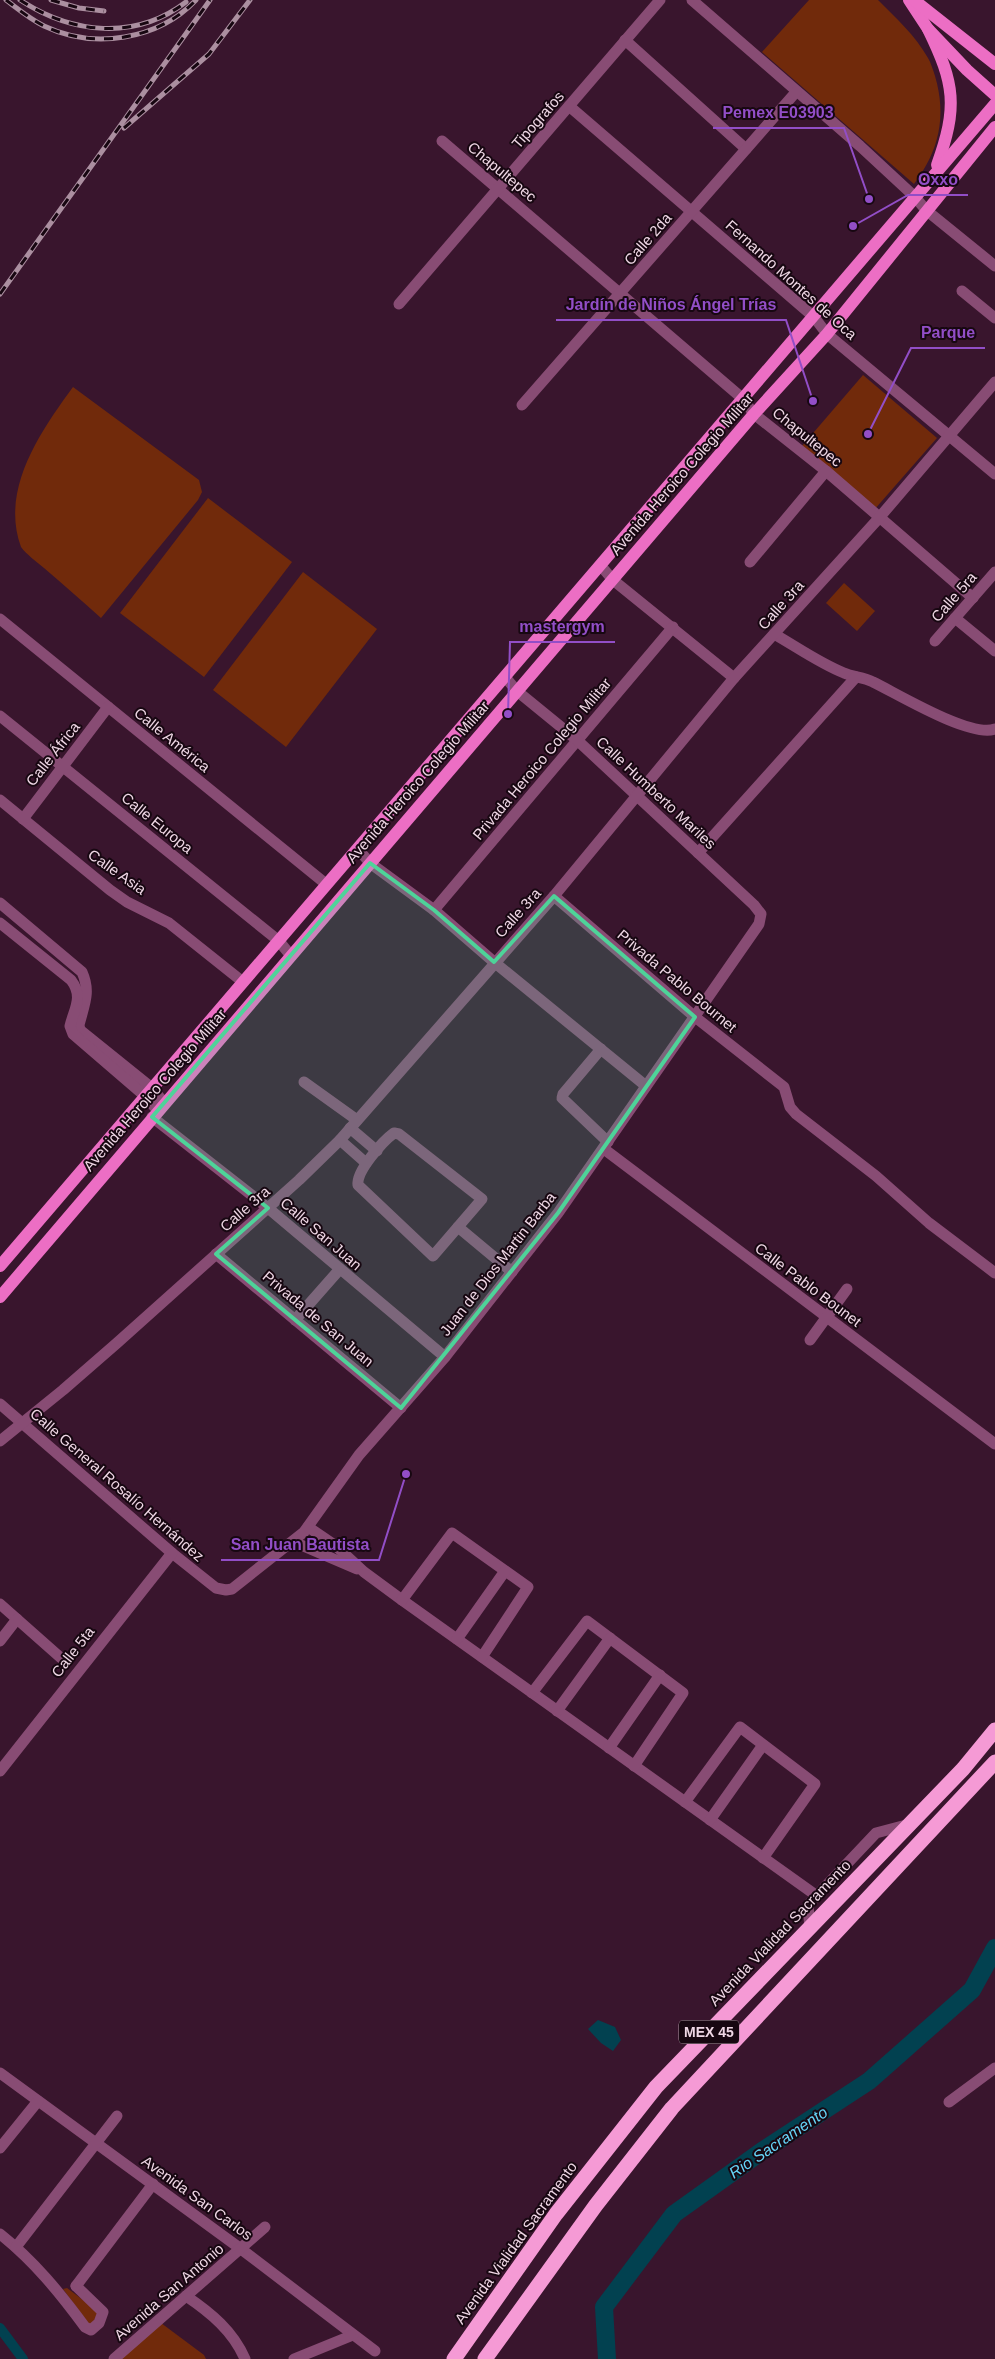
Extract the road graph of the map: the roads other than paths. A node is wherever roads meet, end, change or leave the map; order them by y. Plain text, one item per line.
1 (660, 0) edge
2 (692, 0) edge
3 (910, 0) edge
4 (914, 0) edge
5 (928, 29) junction
6 (625, 40) junction
7 (995, 64) edge
8 (796, 92) junction
9 (995, 95) edge
10 (995, 104) edge
11 (569, 106) junction
12 (995, 127) edge
13 (442, 141) dead end
14 (746, 149) junction
15 (934, 175) junction
16 (499, 188) junction
17 (916, 197) junction
18 (926, 210) junction
19 (692, 212) junction
20 (995, 266) edge
21 (962, 291) dead end
22 (620, 293) junction
23 (399, 304) dead end
24 (814, 317) junction
25 (995, 318) edge
26 (827, 334) junction
27 (995, 382) edge
28 (742, 398) junction
29 (522, 405) dead end
30 (754, 414) junction
31 (950, 435) junction
32 (826, 470) junction
33 (995, 474) edge
34 (879, 518) junction
35 (750, 562) dead end
36 (601, 566) junction
37 (995, 572) edge
38 (613, 580) junction
39 (973, 598) junction
40 (955, 618) junction
41 (0, 619) edge
42 (673, 627) junction
43 (774, 634) junction
44 (935, 641) dead end
45 (995, 651) edge
46 (505, 677) junction
47 (856, 677) junction
48 (734, 678) junction
49 (517, 691) junction
50 (108, 708) junction
51 (0, 716) edge
52 (995, 729) edge
53 (577, 740) junction
54 (63, 766) junction
55 (637, 797) junction
56 (0, 800) edge
57 (23, 819) junction
58 (358, 849) junction
59 (698, 853) junction
60 (370, 863) junction
61 (326, 884) junction
62 (554, 896) junction
63 (0, 903) edge
64 (434, 910) junction
65 (761, 914) joint
66 (0, 923) edge
67 (279, 941) junction
68 (291, 956) junction
69 (494, 962) junction
70 (243, 982) junction
71 (82, 990) junction
72 (695, 1017) junction
73 (600, 1049) junction
74 (304, 1082) dead end
75 (646, 1086) junction
76 (149, 1092) junction
77 (158, 1110) junction
78 (354, 1124) junction
79 (340, 1140) junction
80 (606, 1145) junction
81 (377, 1151) junction
82 (366, 1163) junction
83 (268, 1208) junction
84 (458, 1227) junction
85 (216, 1254) junction
86 (0, 1266) edge
87 (339, 1270) junction
88 (512, 1272) junction
89 (995, 1273) edge
90 (847, 1289) dead end
91 (0, 1297) edge
92 (826, 1318) junction
93 (295, 1320) junction
94 (810, 1340) dead end
95 (445, 1357) junction
96 (0, 1404) edge
97 (401, 1408) junction
98 (22, 1423) junction
99 (0, 1440) edge
100 (995, 1444) edge
101 (308, 1527) junction
102 (294, 1542) junction
103 (172, 1553) junction
104 (505, 1571) junction
105 (364, 1572) junction
106 (216, 1588) joint
107 (402, 1600) junction
108 (0, 1604) edge
109 (17, 1619) junction
110 (610, 1638) junction
111 (457, 1639) junction
112 (0, 1641) edge
113 (482, 1657) junction
114 (60, 1658) dead end
115 (660, 1675) junction
116 (532, 1693) junction
117 (557, 1711) junction
118 (995, 1730) edge
119 (763, 1745) junction
120 (609, 1748) junction
121 (995, 1762) edge
122 (634, 1766) junction
123 (0, 1771) edge
124 (685, 1802) junction
125 (710, 1820) junction
126 (910, 1824) junction
127 (763, 1858) junction
128 (816, 1896) junction
129 (810, 1929) junction
130 (995, 2068) edge
131 (0, 2073) edge
132 (38, 2101) junction
133 (949, 2102) dead end
134 (117, 2116) dead end
135 (96, 2143) junction
136 (0, 2148) edge
137 (153, 2184) junction
138 (265, 2227) dead end
139 (0, 2234) edge
140 (16, 2247) junction
141 (241, 2249) junction
142 (76, 2286) junction
143 (56, 2287) junction
144 (186, 2296) junction
145 (353, 2335) junction
146 (374, 2351) dead end
147 (114, 2359) edge
148 (245, 2359) edge
149 (294, 2359) edge
150 (454, 2359) edge
151 (485, 2359) edge

1 - 6 street, Tipografos
2 - 8 street
3 - 5 main road
4 - 7 main road
5 - 9 main road
5 - 15 main road
6 - 11 street, Tipografos
6 - 14 street
8 - 14 street, Calle 2da
8 - 17 street
10 - 15 main road, Avenida Heroico Colegio Militar
11 - 16 street, Tipografos
11 - 19 street, Fernando Montes de Oca
12 - 18 main road, Avenida Heroico Colegio Militar
13 - 16 street, Chapultepec
14 - 19 street, Calle 2da
15 - 17 main road, Avenida Heroico Colegio Militar
16 - 22 street, Chapultepec
16 - 23 street, Tipografos
17 - 18 street
17 - 24 main road, Avenida Heroico Colegio Militar
18 - 20 street
18 - 26 main road, Avenida Heroico Colegio Militar
19 - 22 street, Calle 2da
19 - 24 street, Fernando Montes de Oca
21 - 25 street
22 - 28 street, Chapultepec
22 - 29 street, Calle 2da
24 - 26 street, Fernando Montes de Oca
24 - 28 main road, Avenida Heroico Colegio Militar
26 - 30 main road, Avenida Heroico Colegio Militar
26 - 31 street, Fernando Montes de Oca
27 - 31 street, Calle 3ra
28 - 30 street, Chapultepec
28 - 36 main road, Avenida Heroico Colegio Militar
30 - 32 street, Chapultepec
30 - 38 main road, Avenida Heroico Colegio Militar
31 - 33 street, Fernando Montes de Oca
31 - 34 street, Calle 3ra
32 - 34 street, Chapultepec
32 - 35 street
34 - 39 street, Chapultepec
34 - 43 street, Calle 3ra
36 - 38 street
36 - 46 main road, Avenida Heroico Colegio Militar
37 - 39 street, Calle 5ra
38 - 42 street
38 - 49 main road, Avenida Heroico Colegio Militar
39 - 40 street, Calle 5ra
40 - 44 street, Calle 5ra
40 - 45 street
41 - 50 street, Calle América
42 - 48 street
42 - 53 street, Privada Heroico Colegio Militar
43 - 47 street
43 - 48 street, Calle 3ra
46 - 49 street, Calle Humberto Mariles
46 - 58 main road, Avenida Heroico Colegio Militar
47 - 52 street
47 - 59 street
48 - 55 street, Calle 3ra
49 - 53 street, Calle Humberto Mariles
49 - 60 main road, Avenida Heroico Colegio Militar
50 - 54 street, Calle África
50 - 61 street, Calle América
51 - 54 street, Calle Europa
53 - 55 street, Calle Humberto Mariles
53 - 64 street, Privada Heroico Colegio Militar
54 - 57 street, Calle África
54 - 67 street, Calle Europa
55 - 59 street, Calle Humberto Mariles
55 - 62 street, Calle 3ra
56 - 57 street, Calle Asia
57 - 70 street, Calle Asia
58 - 60 street
58 - 61 main road, Avenida Heroico Colegio Militar
59 - 65 street, Calle Humberto Mariles
60 - 64 street
60 - 68 main road, Avenida Heroico Colegio Militar
61 - 67 main road, Avenida Heroico Colegio Militar
62 - 69 street, Calle 3ra
62 - 72 street, Privada Pablo Bournet
63 - 71 street
64 - 69 street
65 - 72 street, Juan de Dios Martin Barba
66 - 71 street
67 - 68 street, Calle Europa
67 - 70 main road, Avenida Heroico Colegio Militar
68 - 77 main road, Avenida Heroico Colegio Militar
69 - 73 street
69 - 78 street, Calle 3ra
70 - 76 main road, Avenida Heroico Colegio Militar
71 - 76 street, Calle San Juan
72 - 75 street, Juan de Dios Martin Barba
72 - 89 street, Privada Pablo Bournet
73 - 75 street
73 - 80 street, Calle Pablo Bounet
74 - 78 street
75 - 80 street, Juan de Dios Martin Barba
76 - 77 street, Calle San Juan
76 - 86 main road, Avenida Heroico Colegio Militar
77 - 83 street, Calle San Juan
77 - 91 main road, Avenida Heroico Colegio Militar
78 - 79 street, Calle 3ra
78 - 81 street
79 - 82 street
79 - 83 street, Calle 3ra
80 - 88 street, Juan de Dios Martin Barba
80 - 92 street, Calle Pablo Bounet
81 - 82 street
81 - 84 street
82 - 84 street
83 - 85 street, Calle 3ra
83 - 87 street, Calle San Juan
84 - 88 street
85 - 93 street, Privada de San Juan
85 - 98 street, Calle 3ra
87 - 93 street
87 - 95 street, Calle San Juan
88 - 95 street, Juan de Dios Martin Barba
90 - 92 street
92 - 94 street
92 - 100 street, Calle Pablo Bounet
93 - 97 street, Privada de San Juan
95 - 97 street, Juan de Dios Martin Barba
96 - 98 street, Calle General Rosalío Hernández
97 - 101 street, Juan de Dios Martin Barba
98 - 99 street, Calle 3ra
98 - 103 street, Calle General Rosalío Hernández
101 - 102 street, Juan de Dios Martin Barba
101 - 105 street
102 - 105 street
102 - 106 street, Juan de Dios Martin Barba
103 - 106 street, Calle General Rosalío Hernández
103 - 123 street, Calle 5ta
104 - 107 street
104 - 111 street
104 - 113 street
105 - 107 street
107 - 111 street
108 - 109 street
109 - 112 street
109 - 114 street
110 - 115 street
110 - 116 street
110 - 117 street
111 - 113 street
113 - 116 street
115 - 120 street
115 - 122 street
116 - 117 street
117 - 120 street
118 - 126 highway, Avenida Vialidad Sacramento / MEX 45
119 - 124 street
119 - 125 street
119 - 127 street
120 - 122 street
121 - 151 highway, MEX 45
122 - 124 street
124 - 125 street
125 - 127 street
126 - 128 street
126 - 129 highway, Avenida Vialidad Sacramento / MEX 45
127 - 128 street
128 - 129 street
129 - 150 highway, Avenida Vialidad Sacramento / MEX 45
130 - 133 street
131 - 132 street, Avenida San Carlos
132 - 135 street, Avenida San Carlos
132 - 136 street
134 - 135 street
135 - 137 street, Avenida San Carlos
135 - 140 street
137 - 141 street, Avenida San Carlos
137 - 142 street
138 - 141 street, Avenida San Antonio
139 - 140 street
140 - 143 street
141 - 144 street, Avenida San Antonio
141 - 145 street, Avenida San Carlos
142 - 143 street
142 - 143 street
144 - 147 street, Avenida San Antonio
144 - 148 street
145 - 146 street, Avenida San Carlos
145 - 149 street

